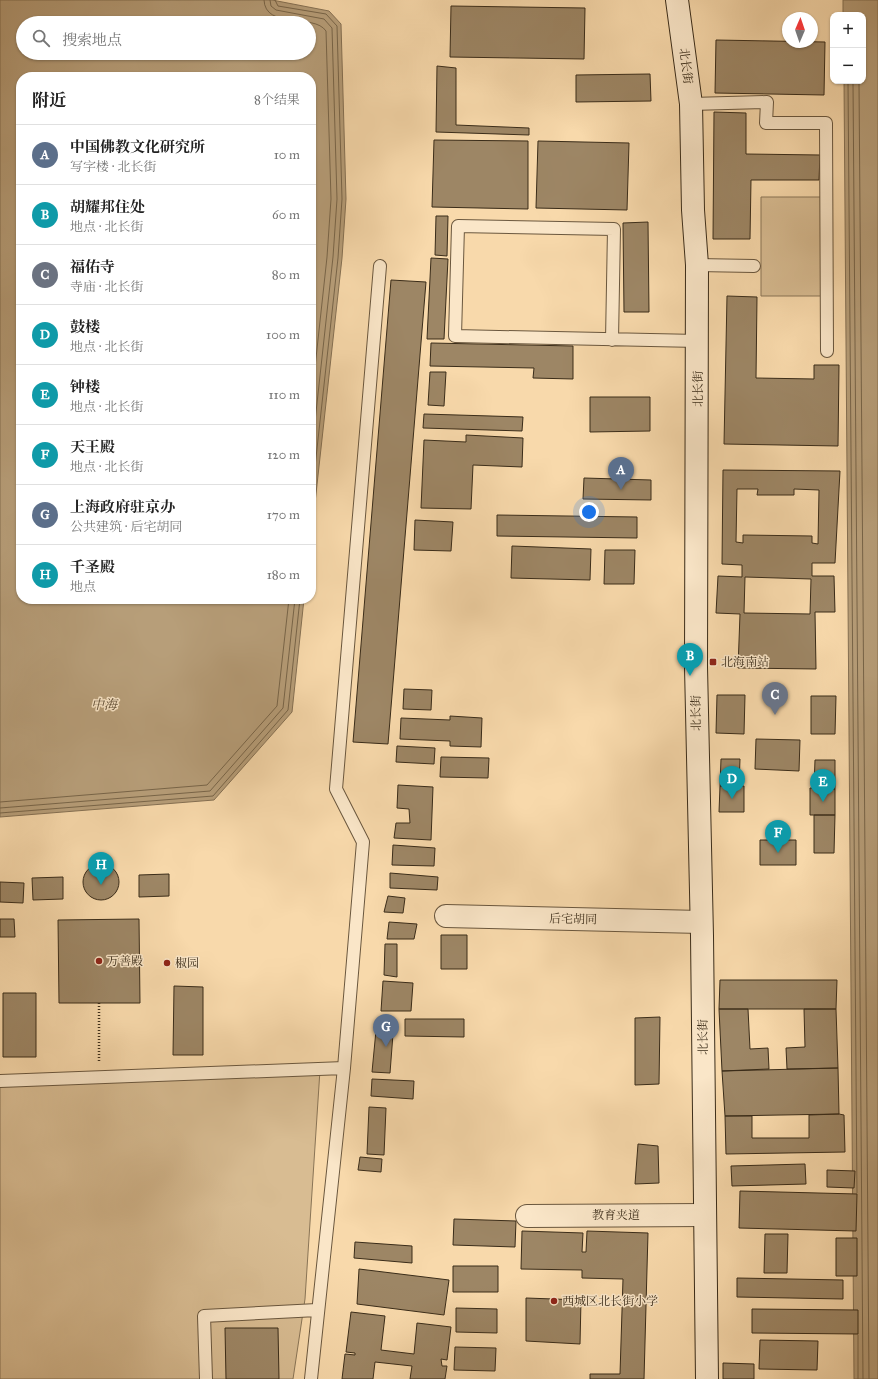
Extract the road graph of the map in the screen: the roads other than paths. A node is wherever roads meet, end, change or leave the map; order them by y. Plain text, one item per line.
1 (677, 0) edge
2 (691, 104) junction
3 (698, 265) junction
4 (380, 266) dead end
5 (754, 266) dead end
6 (612, 340) junction
7 (698, 341) junction
8 (828, 350) dead end
9 (446, 916) dead end
10 (701, 922) junction
11 (344, 1068) junction
12 (0, 1081) edge
13 (705, 1215) junction
14 (527, 1216) dead end
15 (317, 1310) junction
16 (206, 1379) edge
17 (311, 1379) edge
18 (707, 1379) edge

1 - 2 street, 北长街
2 - 3 street, 北长街
2 - 8 lane
3 - 5 lane
3 - 7 street, 北长街
4 - 11 lane
6 - 6 lane
6 - 7 lane
7 - 10 street, 北长街
9 - 10 street, 后宅胡同
10 - 13 street, 北长街
11 - 12 lane
11 - 15 lane
13 - 14 street, 教育夹道
13 - 18 street, 北长街
15 - 16 lane
15 - 17 lane

